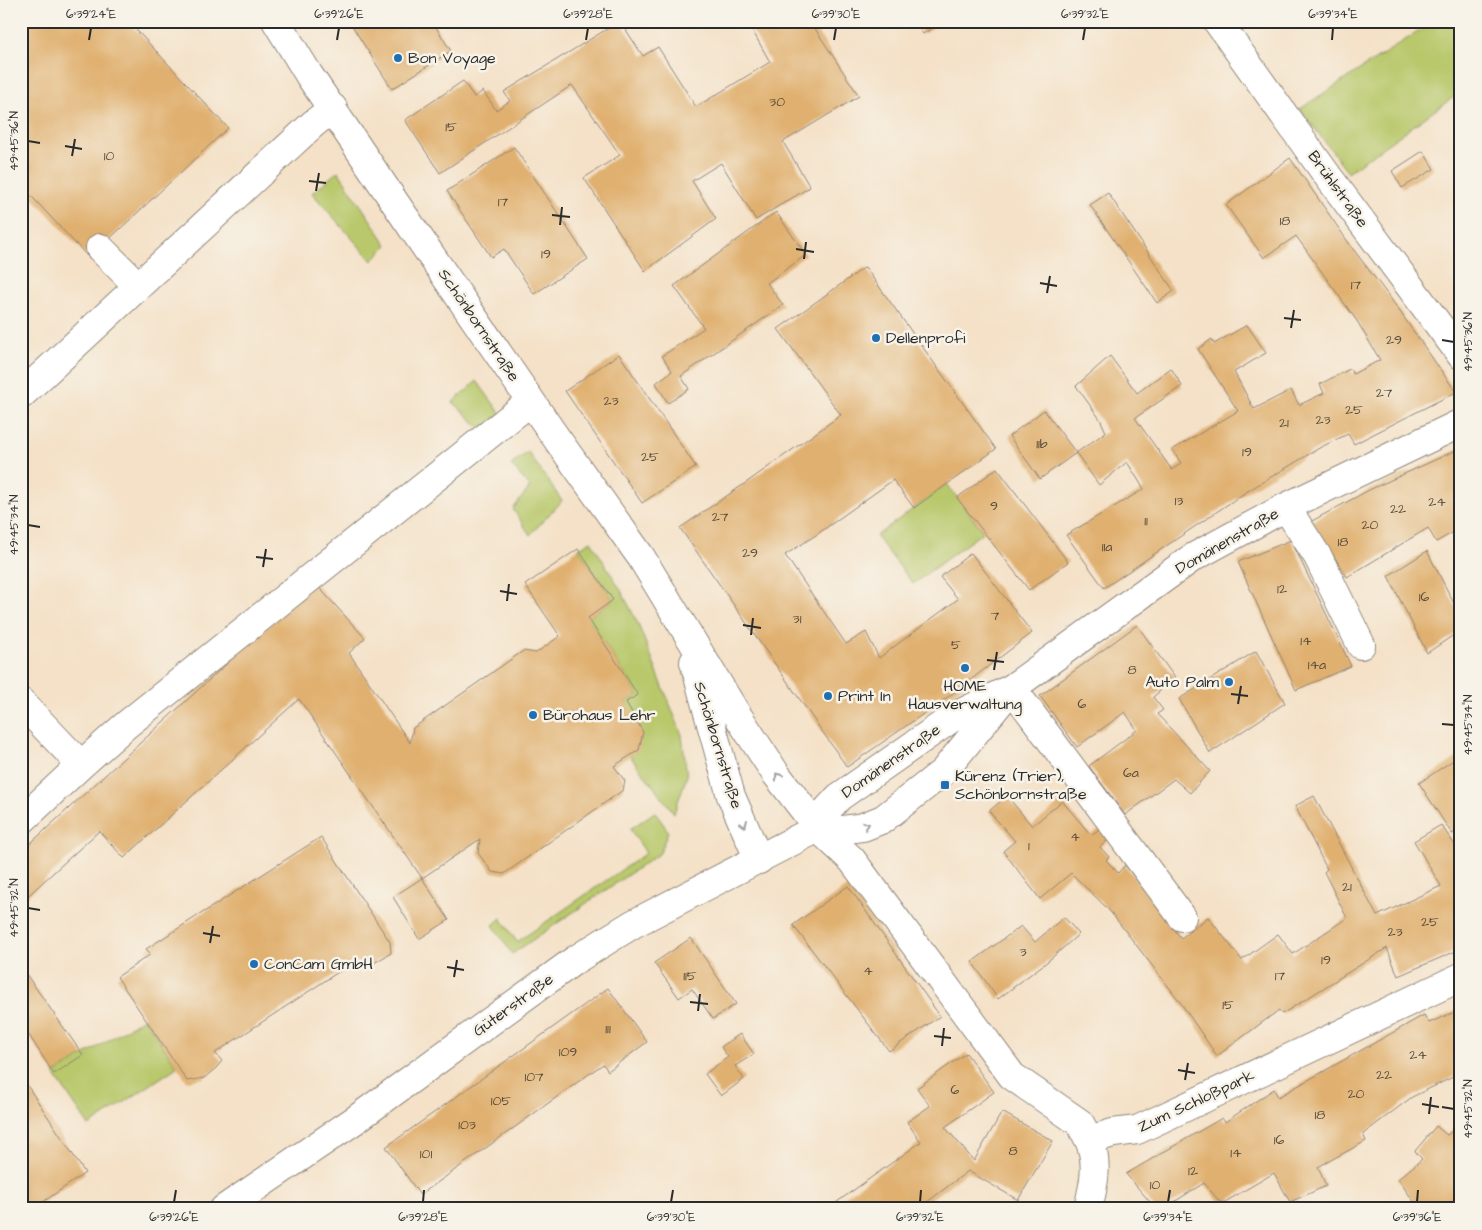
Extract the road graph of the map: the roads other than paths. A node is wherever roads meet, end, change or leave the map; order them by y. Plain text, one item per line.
1 (276, 21) edge
2 (1217, 21) edge
3 (333, 108) junction
4 (100, 248) dead end
5 (138, 286) junction
6 (1461, 355) edge
7 (21, 395) edge
8 (531, 401) junction
9 (1461, 423) edge
10 (1286, 507) junction
11 (684, 627) junction
12 (1361, 645) dead end
13 (1012, 688) junction
14 (21, 702) edge
15 (81, 765) junction
16 (21, 821) edge
17 (818, 828) junction
18 (759, 860) junction
19 (1182, 917) dead end
20 (1461, 977) edge
21 (1089, 1140) junction
22 (224, 1209) edge
23 (1088, 1209) edge

1 - 3 street, Schönbornstraße
2 - 6 street, Brühlstraße
3 - 5 street
3 - 8 street, Schönbornstraße
4 - 5 street
5 - 7 street
8 - 11 street, Schönbornstraße
8 - 15 street
9 - 10 street, Domänenstraße
10 - 12 street
10 - 13 street, Domänenstraße
17 -> 11 street, Schönbornstraße
11 -> 18 street, Schönbornstraße
13 - 17 street, Domänenstraße
17 -> 13 street, Domänenstraße
13 - 19 street
14 - 15 street
15 - 16 street
17 - 18 street, Güterstraße
17 - 21 street
18 - 22 street, Güterstraße
20 - 21 street, Zum Schloßpark
21 - 23 street

